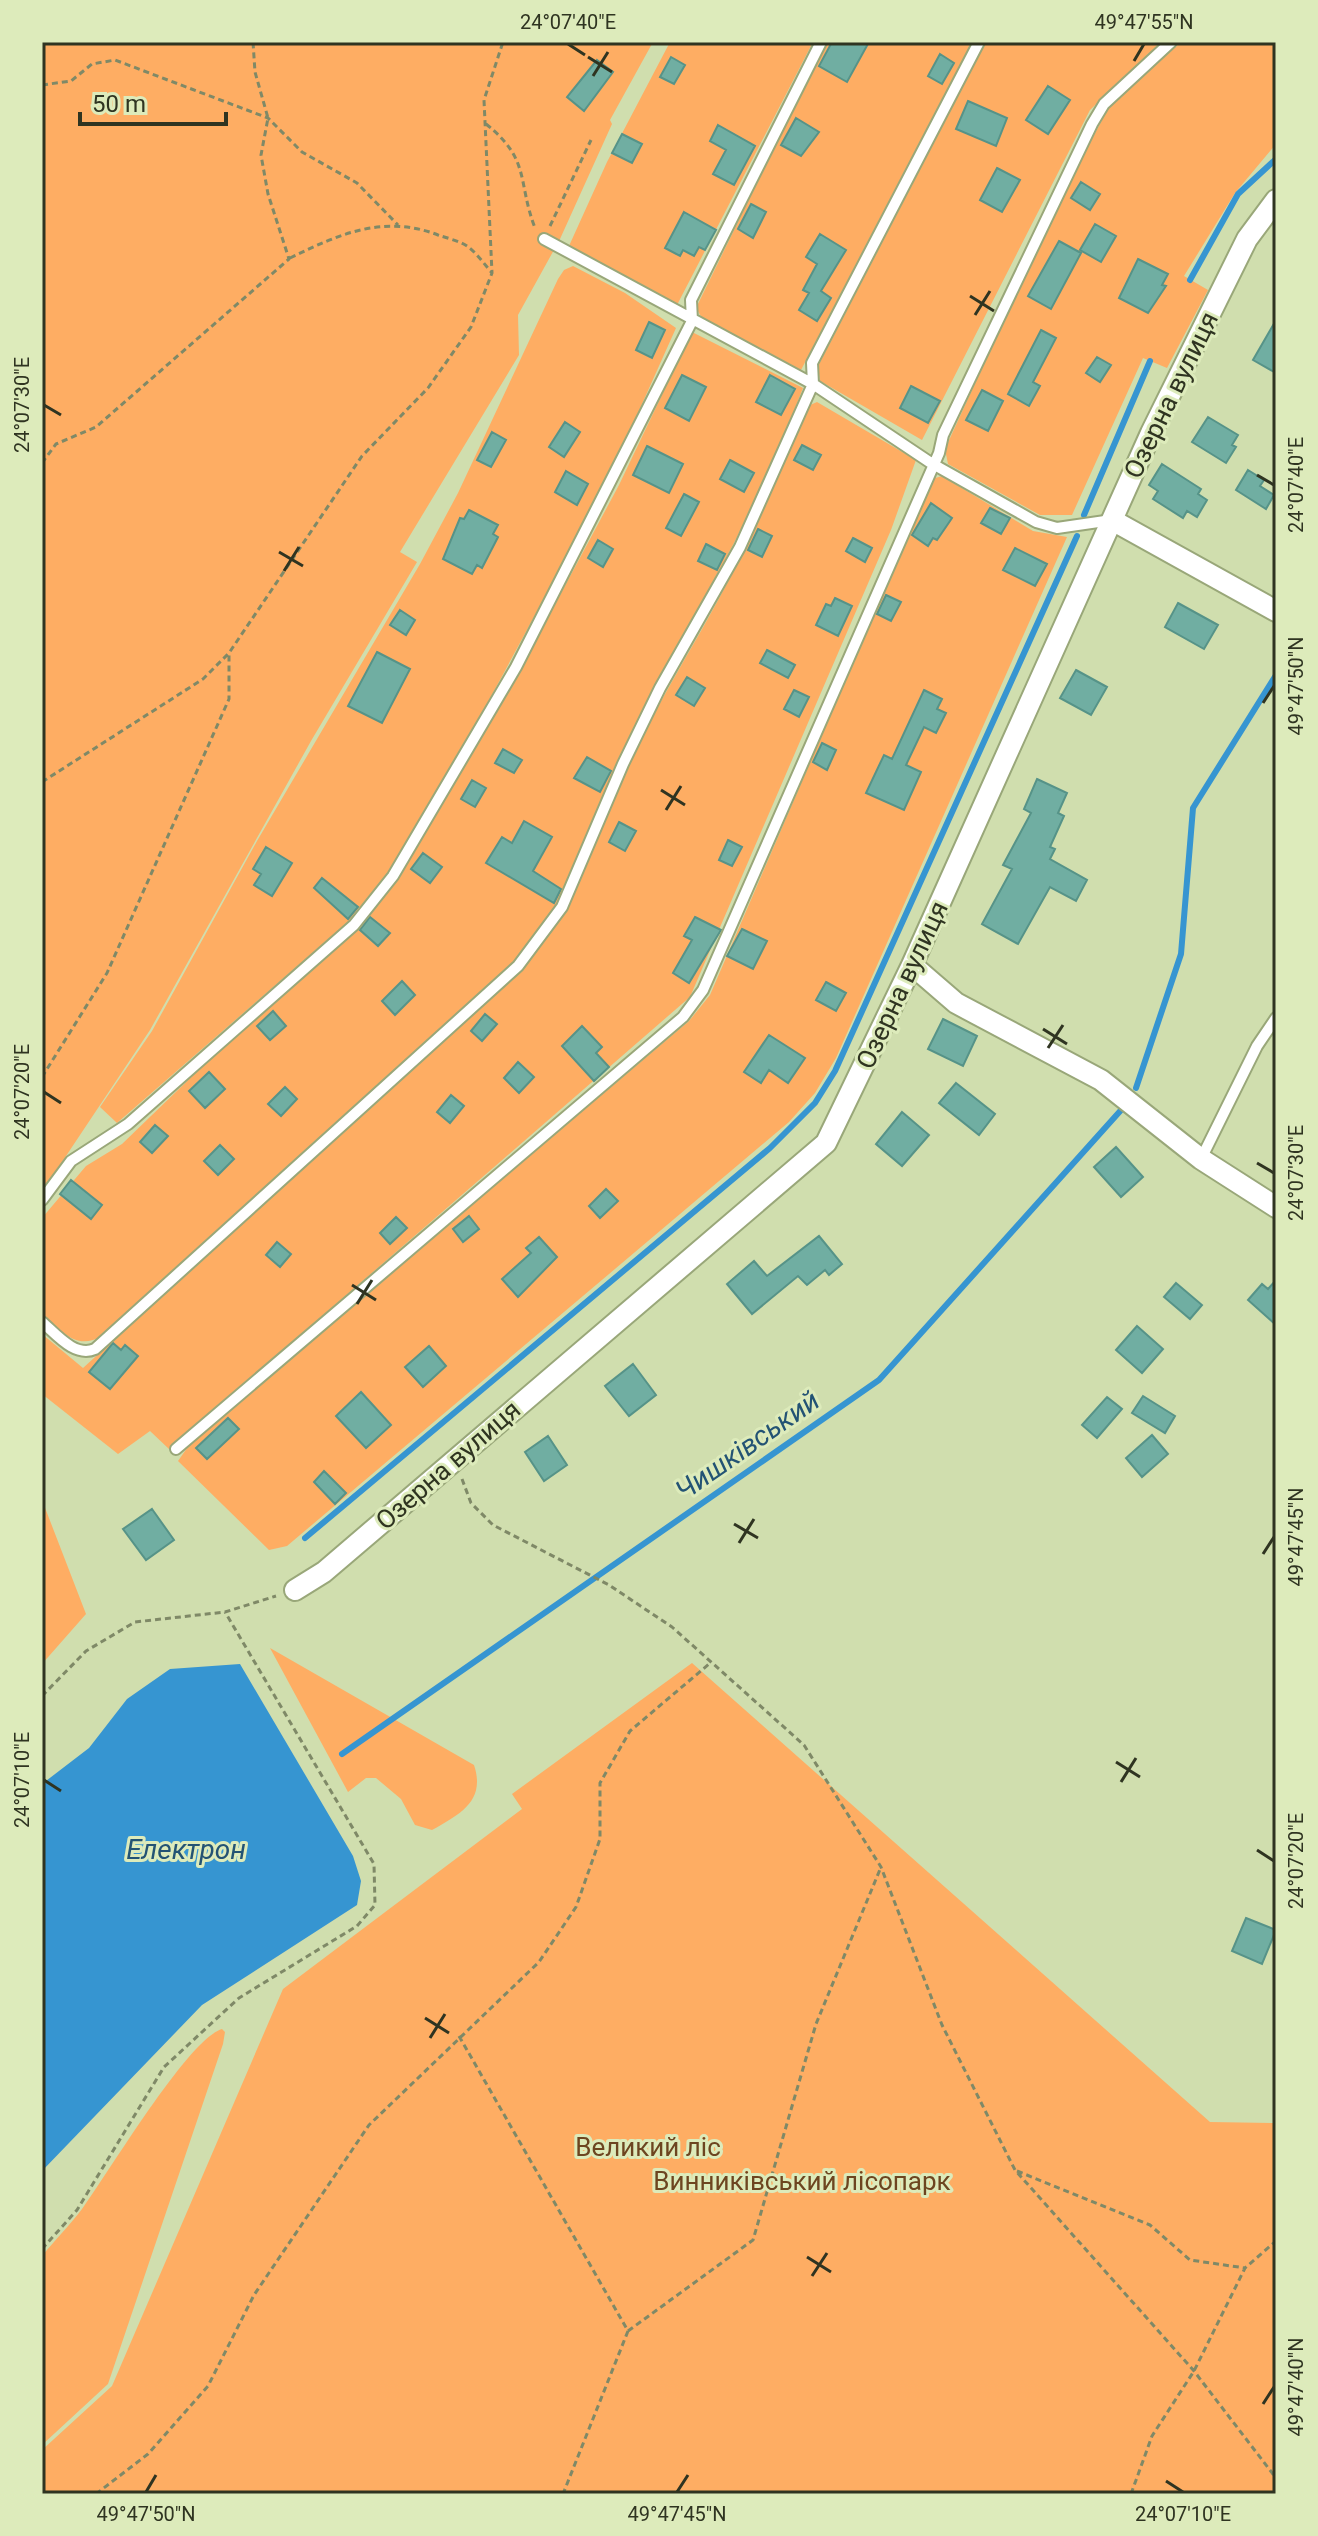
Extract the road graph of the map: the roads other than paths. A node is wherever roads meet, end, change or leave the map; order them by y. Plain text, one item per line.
1 (821, 42) edge
2 (979, 42) edge
3 (1171, 42) edge
4 (1276, 200) edge
5 (544, 239) road end
6 (692, 321) junction
7 (813, 384) junction
8 (931, 463) junction
9 (1112, 520) junction
10 (1276, 611) edge
11 (912, 965) junction
12 (1276, 1018) edge
13 (1201, 1159) junction
14 (42, 1200) edge
15 (1276, 1207) edge
16 (42, 1322) edge
17 (176, 1449) dead end
18 (295, 1590) road end

1 - 6 lane
2 - 7 lane
3 - 8 lane
4 - 9 street, Озерна вулиця
5 - 6 lane
6 - 7 lane
6 - 14 lane
7 - 8 lane
7 - 16 lane
8 - 9 lane
8 - 17 lane
9 - 10 street
9 - 11 street, Озерна вулиця
11 - 13 street
11 - 18 street, Озерна вулиця
12 - 13 lane
13 - 15 street

